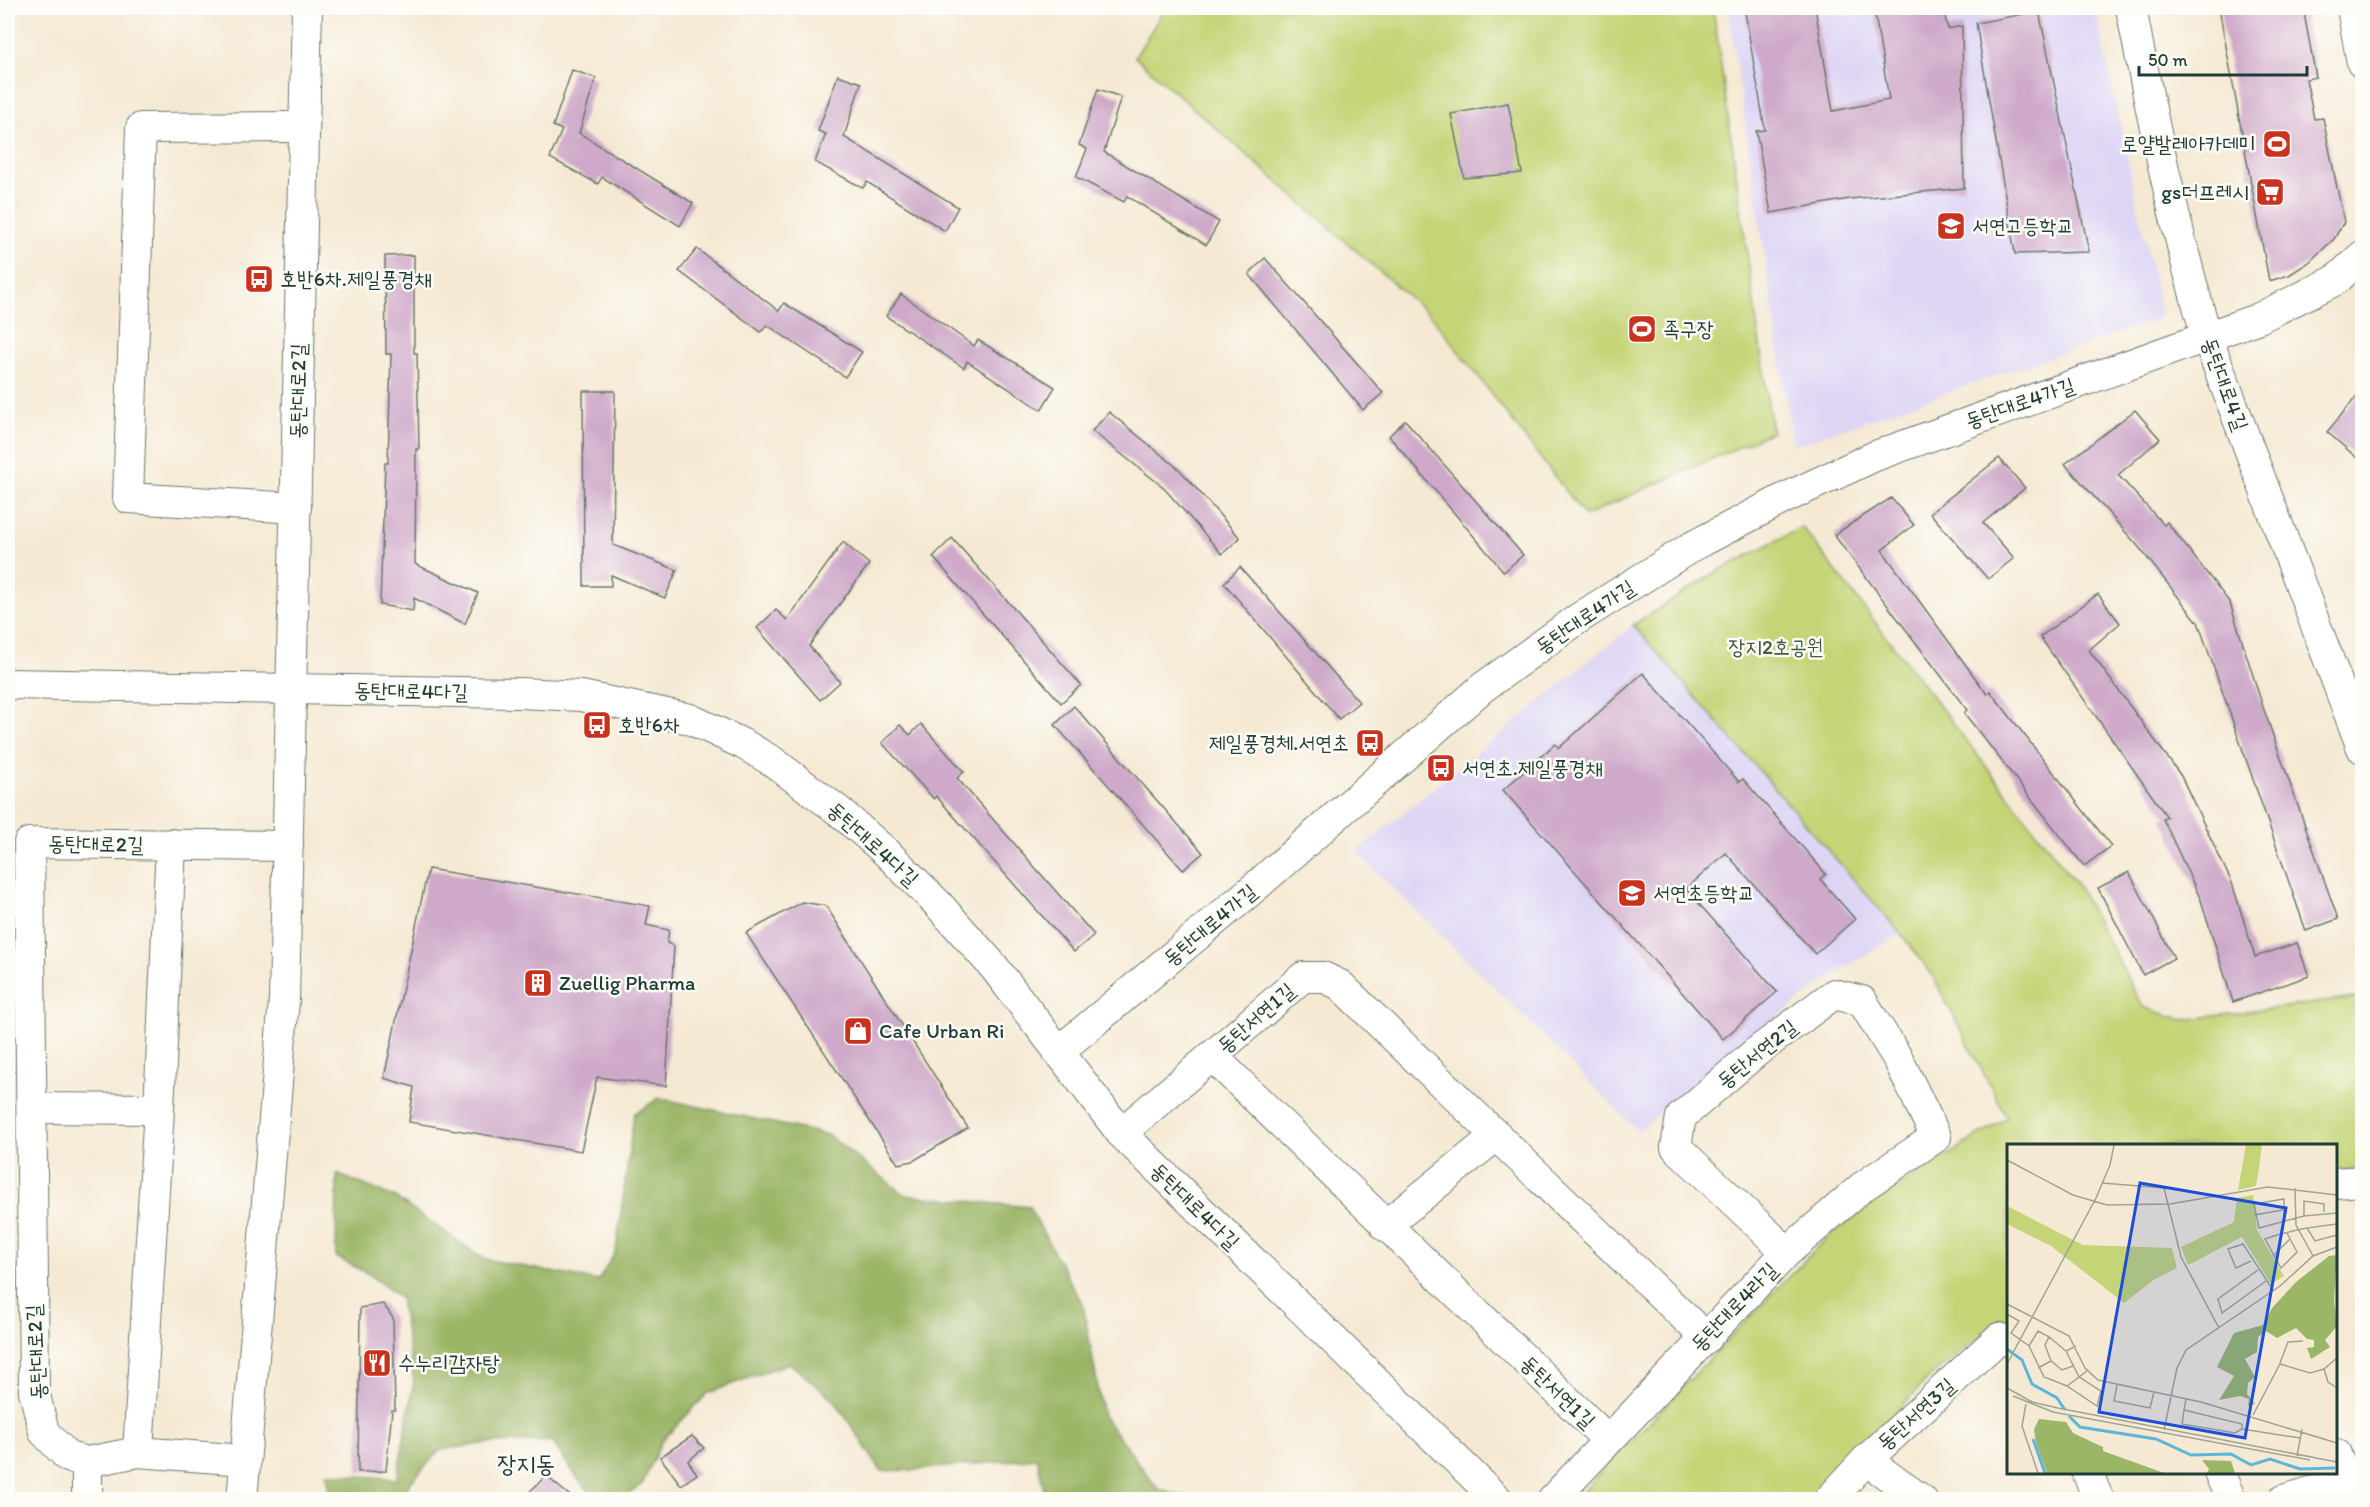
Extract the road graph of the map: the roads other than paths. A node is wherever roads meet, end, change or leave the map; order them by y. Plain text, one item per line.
1 (307, 8) edge
2 (2131, 8) edge
3 (2352, 8) edge
4 (2362, 63) edge
5 (304, 126) junction
6 (2362, 256) edge
7 (2207, 337) junction
8 (296, 508) junction
9 (8, 684) edge
10 (291, 689) junction
11 (2362, 748) edge
12 (171, 844) junction
13 (288, 846) junction
14 (1058, 1052) junction
15 (1212, 1056) junction
16 (32, 1108) junction
17 (159, 1109) junction
18 (1121, 1133) junction
19 (1497, 1135) junction
20 (1936, 1137) joint
21 (2362, 1181) edge
22 (2337, 1184) edge
23 (1385, 1226) junction
24 (1787, 1252) junction
25 (1706, 1338) junction
26 (2007, 1341) edge
27 (1608, 1440) junction
28 (138, 1452) junction
29 (2337, 1456) edge
30 (245, 1460) junction
31 (1866, 1460) junction
32 (87, 1462) junction
33 (2087, 1474) edge
34 (2219, 1474) edge
35 (2354, 1481) edge
36 (87, 1500) edge
37 (242, 1500) edge
38 (1498, 1500) edge
39 (1552, 1500) edge
40 (1829, 1500) edge
41 (1922, 1500) edge
42 (2099, 1500) edge
43 (2231, 1500) edge
44 (2283, 1500) edge

1 - 5 street, 동탄대로2길
2 - 7 street, 동탄대로4길
3 - 4 street
5 - 8 street, 동탄대로2길
5 - 8 street
6 - 7 street, 동탄대로4가길
7 - 11 street, 동탄대로4길
7 - 14 street, 동탄대로4가길
8 - 10 street, 동탄대로2길
9 - 10 street, 동탄대로4다길
10 - 13 street, 동탄대로2길
10 - 14 street, 동탄대로4다길
12 - 13 street, 동탄대로2길
12 - 16 street, 동탄대로2길
12 - 17 street, 동탄대로2길
13 - 30 street, 동탄대로2길
14 - 18 street, 동탄대로4다길
15 - 18 street
15 - 19 street, 동탄서연1길
15 - 23 street, 동탄서연1길
16 - 17 street
16 - 32 street, 동탄대로2길
17 - 28 street, 동탄대로2길
18 - 38 street, 동탄대로4다길
19 - 23 street
19 - 25 street, 동탄서연1길
20 - 24 street, 동탄대로4라길
20 - 24 street, 동탄서연2길
21 - 22 street
23 - 27 street, 동탄서연1길
24 - 25 street, 동탄대로4라길
25 - 27 street, 동탄대로4라길
26 - 31 street, 동탄서연3길
27 - 39 street, 동탄대로4라길
28 - 30 street
28 - 32 street
29 - 35 street
30 - 37 street, 동탄대로2길
31 - 40 street, 동탄서연3길
31 - 41 street
32 - 36 street
33 - 42 street
34 - 43 street
35 - 44 street

